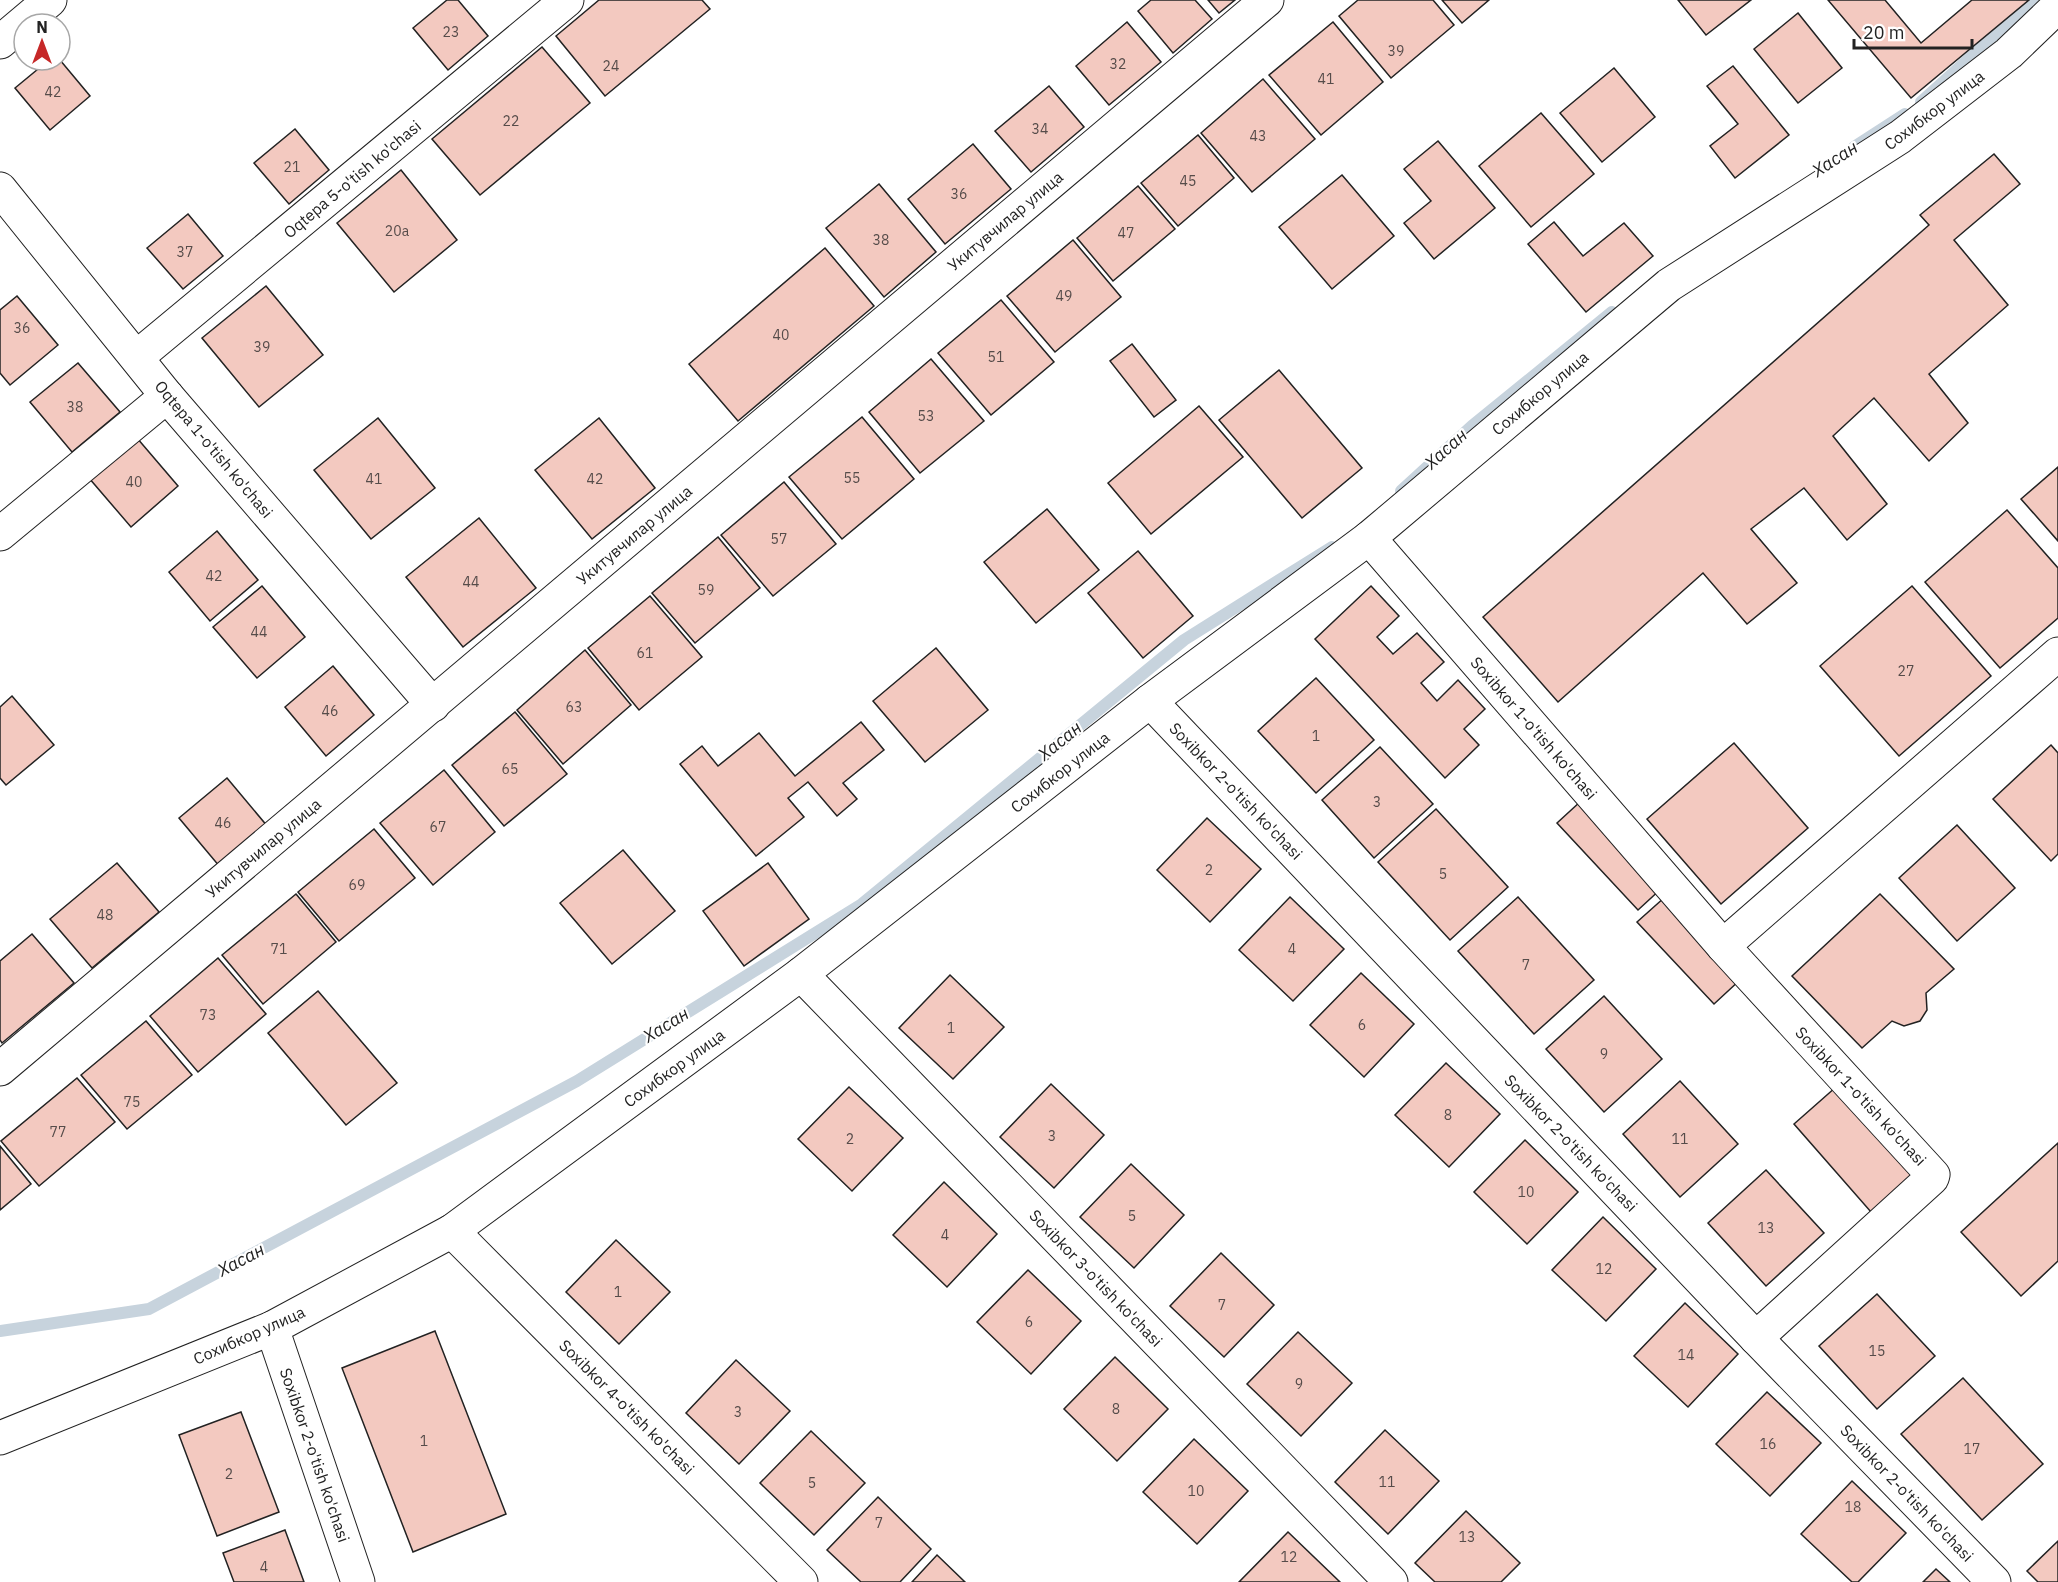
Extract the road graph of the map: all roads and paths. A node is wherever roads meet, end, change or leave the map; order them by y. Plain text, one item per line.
1 (50, 0) edge
2 (567, 0) edge
3 (1267, 0) edge
4 (2058, 6) edge
5 (0, 42) edge
6 (0, 189) edge
7 (137, 357) junction
8 (167, 396) junction
9 (0, 534) edge
10 (1369, 538) junction
11 (2058, 654) edge
12 (1150, 701) junction
13 (433, 705) junction
14 (1723, 946) junction
15 (801, 974) junction
16 (0, 1069) edge
17 (453, 1231) junction
18 (272, 1328) junction
19 (1756, 1338) junction
20 (0, 1438) edge
21 (358, 1582) edge
22 (801, 1582) edge
23 (1391, 1582) edge
24 (1994, 1582) edge

1 - 5 street
2 - 7 street, Oqtepa 5-o'tish ko'chasi
3 - 13 street, Укитувчилар улица
4 - 10 street, Сохибкор улица
6 - 7 street, Oqtepa 1-o'tish ko'chasi
7 - 8 street, Oqtepa 1-o'tish ko'chasi
8 - 9 street
8 - 13 street, Oqtepa 1-o'tish ko'chasi
10 - 12 street, Сохибкор улица
10 - 14 street, Soxibkor 1-o'tish ko'chasi
11 - 14 street
12 - 15 street, Сохибкор улица
12 - 19 street, Soxibkor 2-o'tish ko'chasi
13 - 16 street, Укитувчилар улица
14 - 19 street, Soxibkor 1-o'tish ko'chasi
15 - 17 street, Сохибкор улица
15 - 23 street, Soxibkor 3-o'tish ko'chasi
17 - 18 street, Сохибкор улица
17 - 22 street, Soxibkor 4-o'tish ko'chasi
18 - 20 street, Сохибкор улица
18 - 21 street, Soxibkor 2-o'tish ko'chasi
19 - 24 street, Soxibkor 2-o'tish ko'chasi

